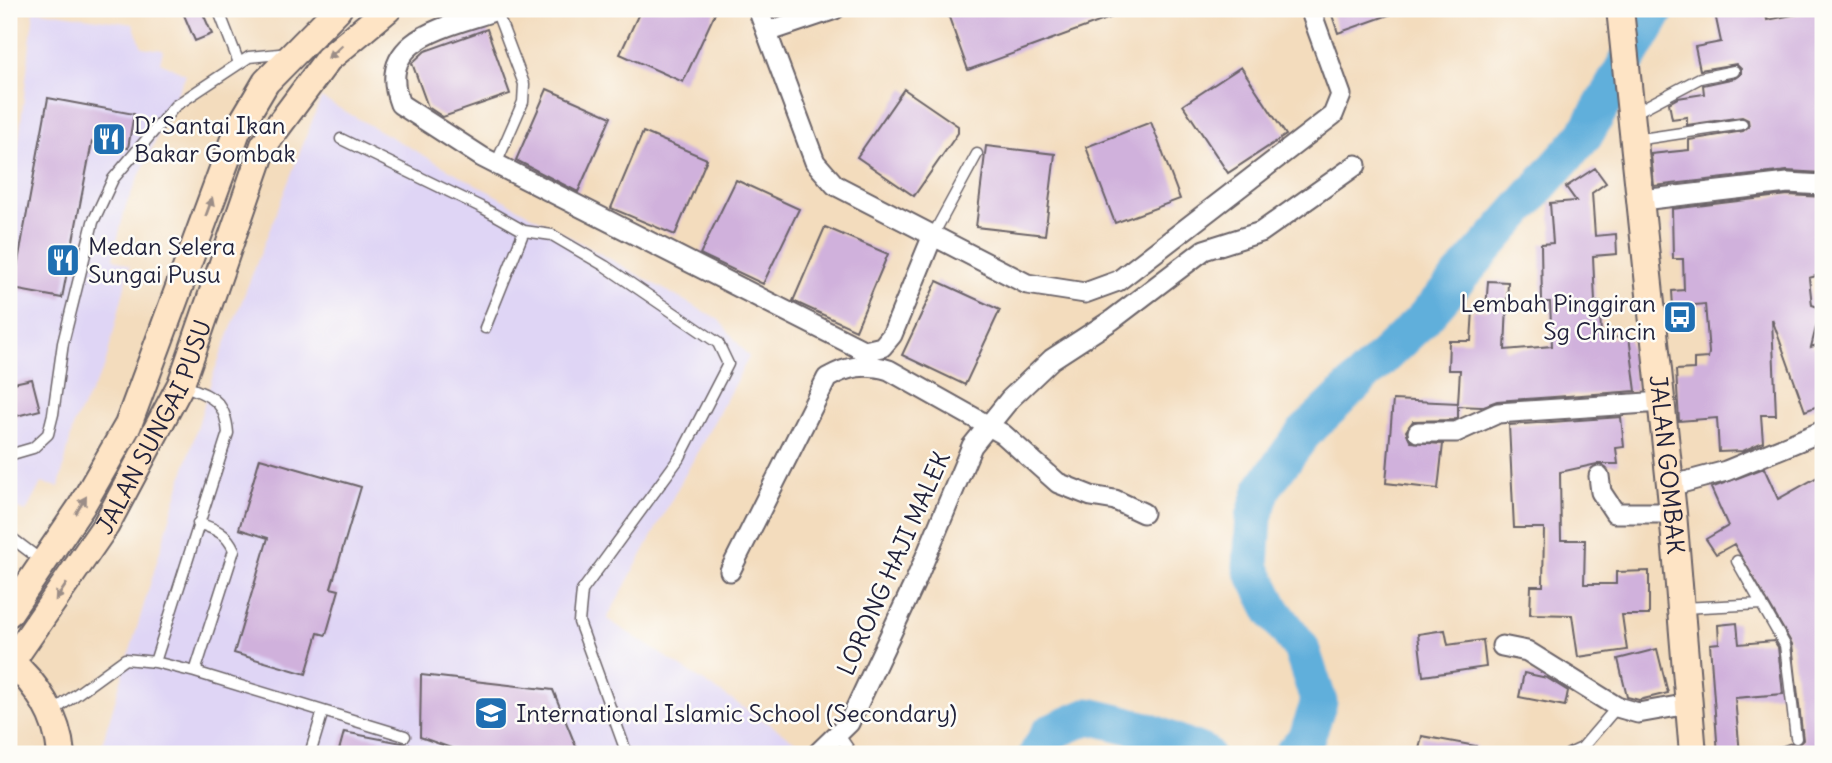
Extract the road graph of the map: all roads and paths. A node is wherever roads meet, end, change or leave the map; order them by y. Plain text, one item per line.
1 (218, 9) edge
2 (388, 9) edge
3 (497, 9) edge
4 (758, 9) edge
5 (835, 9) edge
6 (1310, 9) edge
7 (332, 11) edge
8 (1621, 19) edge
9 (767, 32) junction
10 (293, 52) junction
11 (239, 63) junction
12 (1734, 71) dead end
13 (1632, 118) junction
14 (1742, 124) dead end
15 (341, 139) dead end
16 (977, 154) dead end
17 (496, 164) junction
18 (1356, 165) dead end
19 (1823, 185) edge
20 (1642, 200) junction
21 (524, 231) junction
22 (933, 235) junction
23 (485, 328) dead end
24 (181, 384) junction
25 (1662, 402) junction
26 (990, 426) junction
27 (1823, 431) edge
28 (1418, 432) dead end
29 (9, 455) edge
30 (1599, 476) dead end
31 (1670, 486) junction
32 (1143, 513) dead end
33 (1673, 513) junction
34 (198, 523) junction
35 (9, 536) edge
36 (1737, 561) dead end
37 (44, 562) junction
38 (730, 570) dead end
39 (1762, 604) junction
40 (1681, 608) junction
41 (9, 613) edge
42 (1502, 646) dead end
43 (10, 662) edge
44 (155, 662) junction
45 (195, 672) junction
46 (1689, 704) junction
47 (1617, 707) junction
48 (323, 711) junction
49 (51, 713) junction
50 (839, 735) junction
51 (405, 736) dead end
52 (1796, 738) dead end
53 (61, 754) edge
54 (310, 754) edge
55 (627, 754) edge
56 (817, 754) edge
57 (852, 754) edge
58 (1569, 754) edge
59 (1693, 754) edge

1 - 11 lane
2 -> 24 main road, JALAN SUNGAI PUSU
3 - 17 lane
3 - 17 street
4 - 9 street
5 - 9 street
6 - 22 street
7 - 10 main road, JALAN SUNGAI PUSU
8 - 13 main road, JALAN GOMBAK
9 - 22 street
10 - 11 lane
37 -> 10 main road, JALAN SUNGAI PUSU
11 - 29 lane
12 - 13 lane
13 - 14 lane
13 - 20 main road, JALAN GOMBAK
15 - 21 lane
16 - 22 lane
17 - 22 street
18 - 26 street, LORONG HAJI MALEK
19 - 20 street
20 - 25 main road, JALAN GOMBAK
21 - 23 lane
21 - 55 lane
24 - 34 lane
24 -> 43 main road, JALAN SUNGAI PUSU
25 - 28 street
25 - 31 main road, JALAN GOMBAK
26 - 32 street
26 - 38 street
26 - 50 street, LORONG HAJI MALEK
27 - 31 street
30 - 33 street
31 - 33 main road, JALAN GOMBAK
33 - 40 main road, JALAN GOMBAK
34 - 44 lane
34 - 45 lane
35 - 37 lane
36 - 39 lane
37 - 41 main road, JALAN SUNGAI PUSU
39 - 40 lane
39 - 52 lane
40 - 46 main road, JALAN GOMBAK
42 - 47 street
43 - 49 main road
44 - 45 lane
44 - 49 lane
45 - 48 lane
46 - 47 street
46 - 59 main road, JALAN GOMBAK
47 - 58 lane
48 - 51 lane
48 - 54 lane
49 - 53 main road
50 - 56 street, LORONG HAJI MALEK
50 - 57 lane

